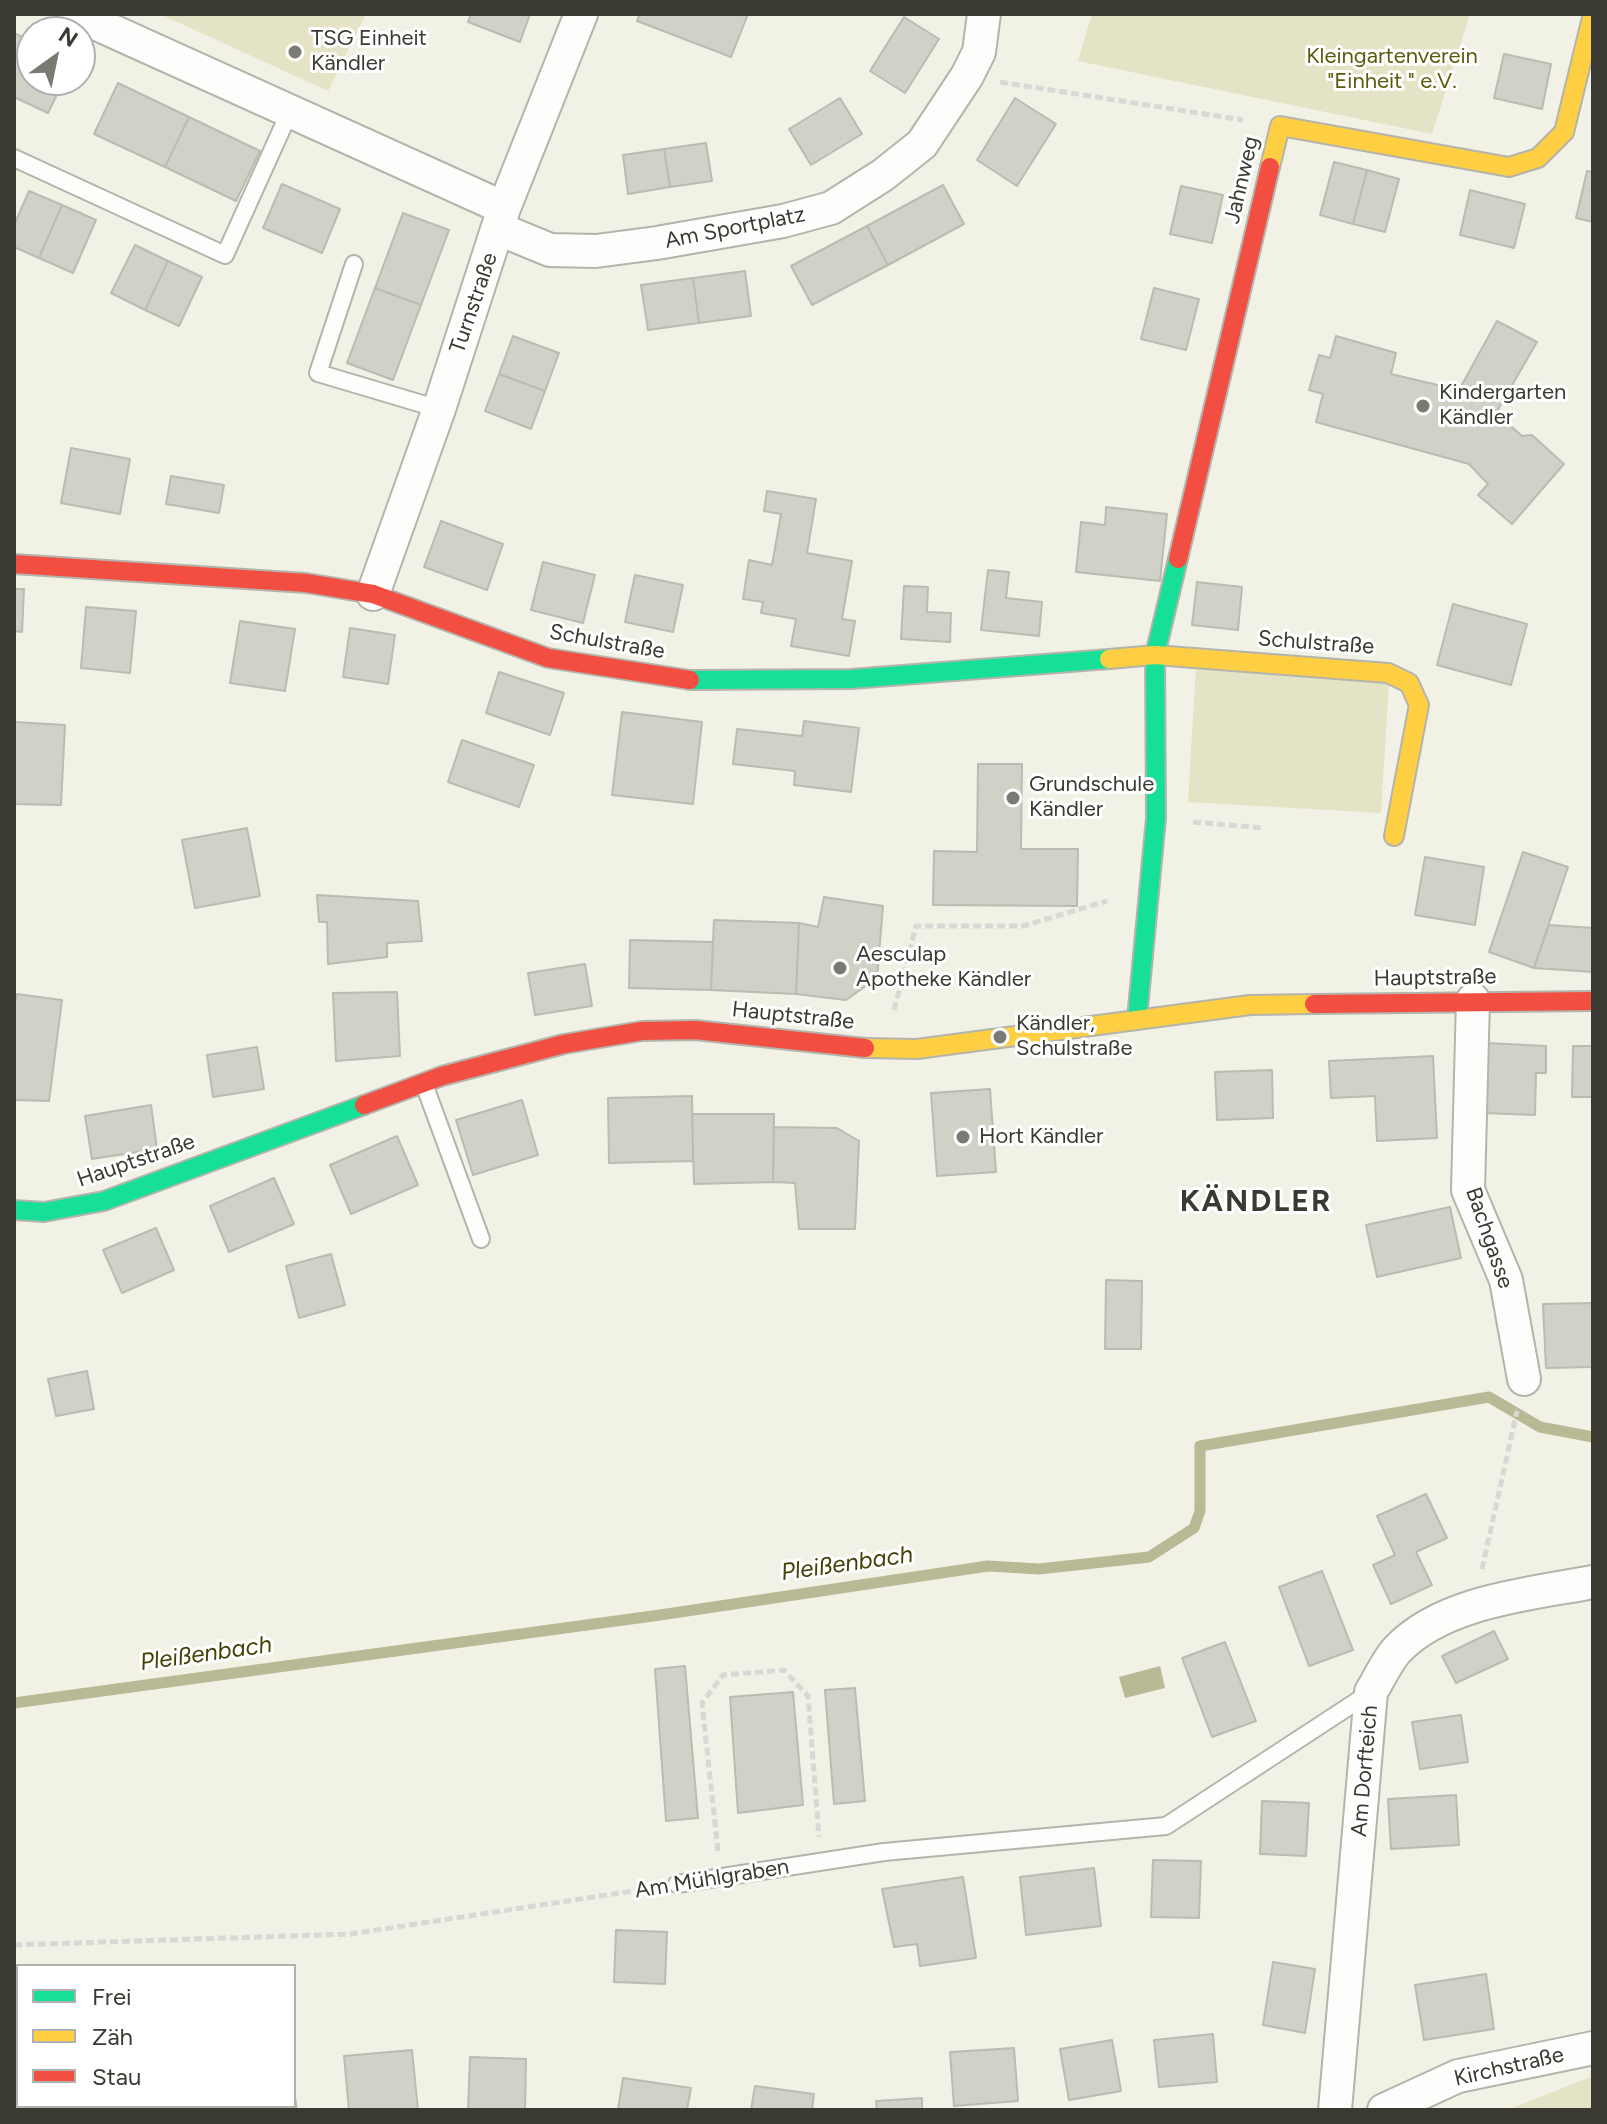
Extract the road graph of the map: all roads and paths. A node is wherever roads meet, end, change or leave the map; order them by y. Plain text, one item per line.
1 (75, 14) edge
2 (581, 14) edge
3 (984, 14) edge
4 (1593, 14) edge
5 (967, 76) junction
6 (290, 111) junction
7 (1280, 126) junction
8 (14, 158) edge
9 (502, 218) junction
10 (354, 264) dead end
11 (439, 409) junction
12 (14, 564) edge
13 (373, 594) junction
14 (1155, 655) junction
15 (1156, 818) junction
16 (1263, 828) dead end
17 (1394, 836) dead end
18 (1151, 888) junction
19 (1473, 1000) junction
20 (1593, 1001) edge
21 (1137, 1019) junction
22 (884, 1050) junction
23 (424, 1082) junction
24 (14, 1210) edge
25 (481, 1239) dead end
26 (1524, 1379) dead end
27 (1512, 1434) dead end
28 (1593, 1582) edge
29 (1474, 1605) junction
30 (1371, 1692) junction
31 (821, 1862) junction
32 (721, 1877) junction
33 (677, 1884) joint
34 (14, 1945) edge
35 (1593, 2048) edge
36 (1335, 2110) edge
37 (1384, 2110) edge

1 - 6 street, Am Sportplatz
2 - 9 street, Turnstraße
3 - 5 street, Am Sportplatz
4 - 7 street, Jahnweg
5 - 7 path
5 - 9 street, Am Sportplatz
6 - 8 lane
6 - 9 street, Am Sportplatz
7 - 14 street, Jahnweg
9 - 11 street, Turnstraße
10 - 11 lane
11 - 13 street, Turnstraße
12 - 13 street, Schulstraße
13 - 14 street, Schulstraße
14 - 15 street
14 - 17 street, Schulstraße
15 - 16 path
15 - 18 street
18 - 21 street
18 - 22 path
19 - 20 street, Hauptstraße
19 - 21 street, Hauptstraße
19 - 26 street, Bachgasse
21 - 22 street, Hauptstraße
22 - 23 street, Hauptstraße
23 - 24 street, Hauptstraße
23 - 25 lane
27 - 29 path
28 - 29 street, Am Dorfteich
29 - 30 street, Am Dorfteich
30 - 31 lane, Am Mühlgraben
30 - 36 street, Am Dorfteich
31 - 32 lane, Am Mühlgraben
31 - 32 path
32 - 33 lane, Am Mühlgraben
33 - 34 path, Am Mühlgraben
35 - 37 street, Kirchstraße

